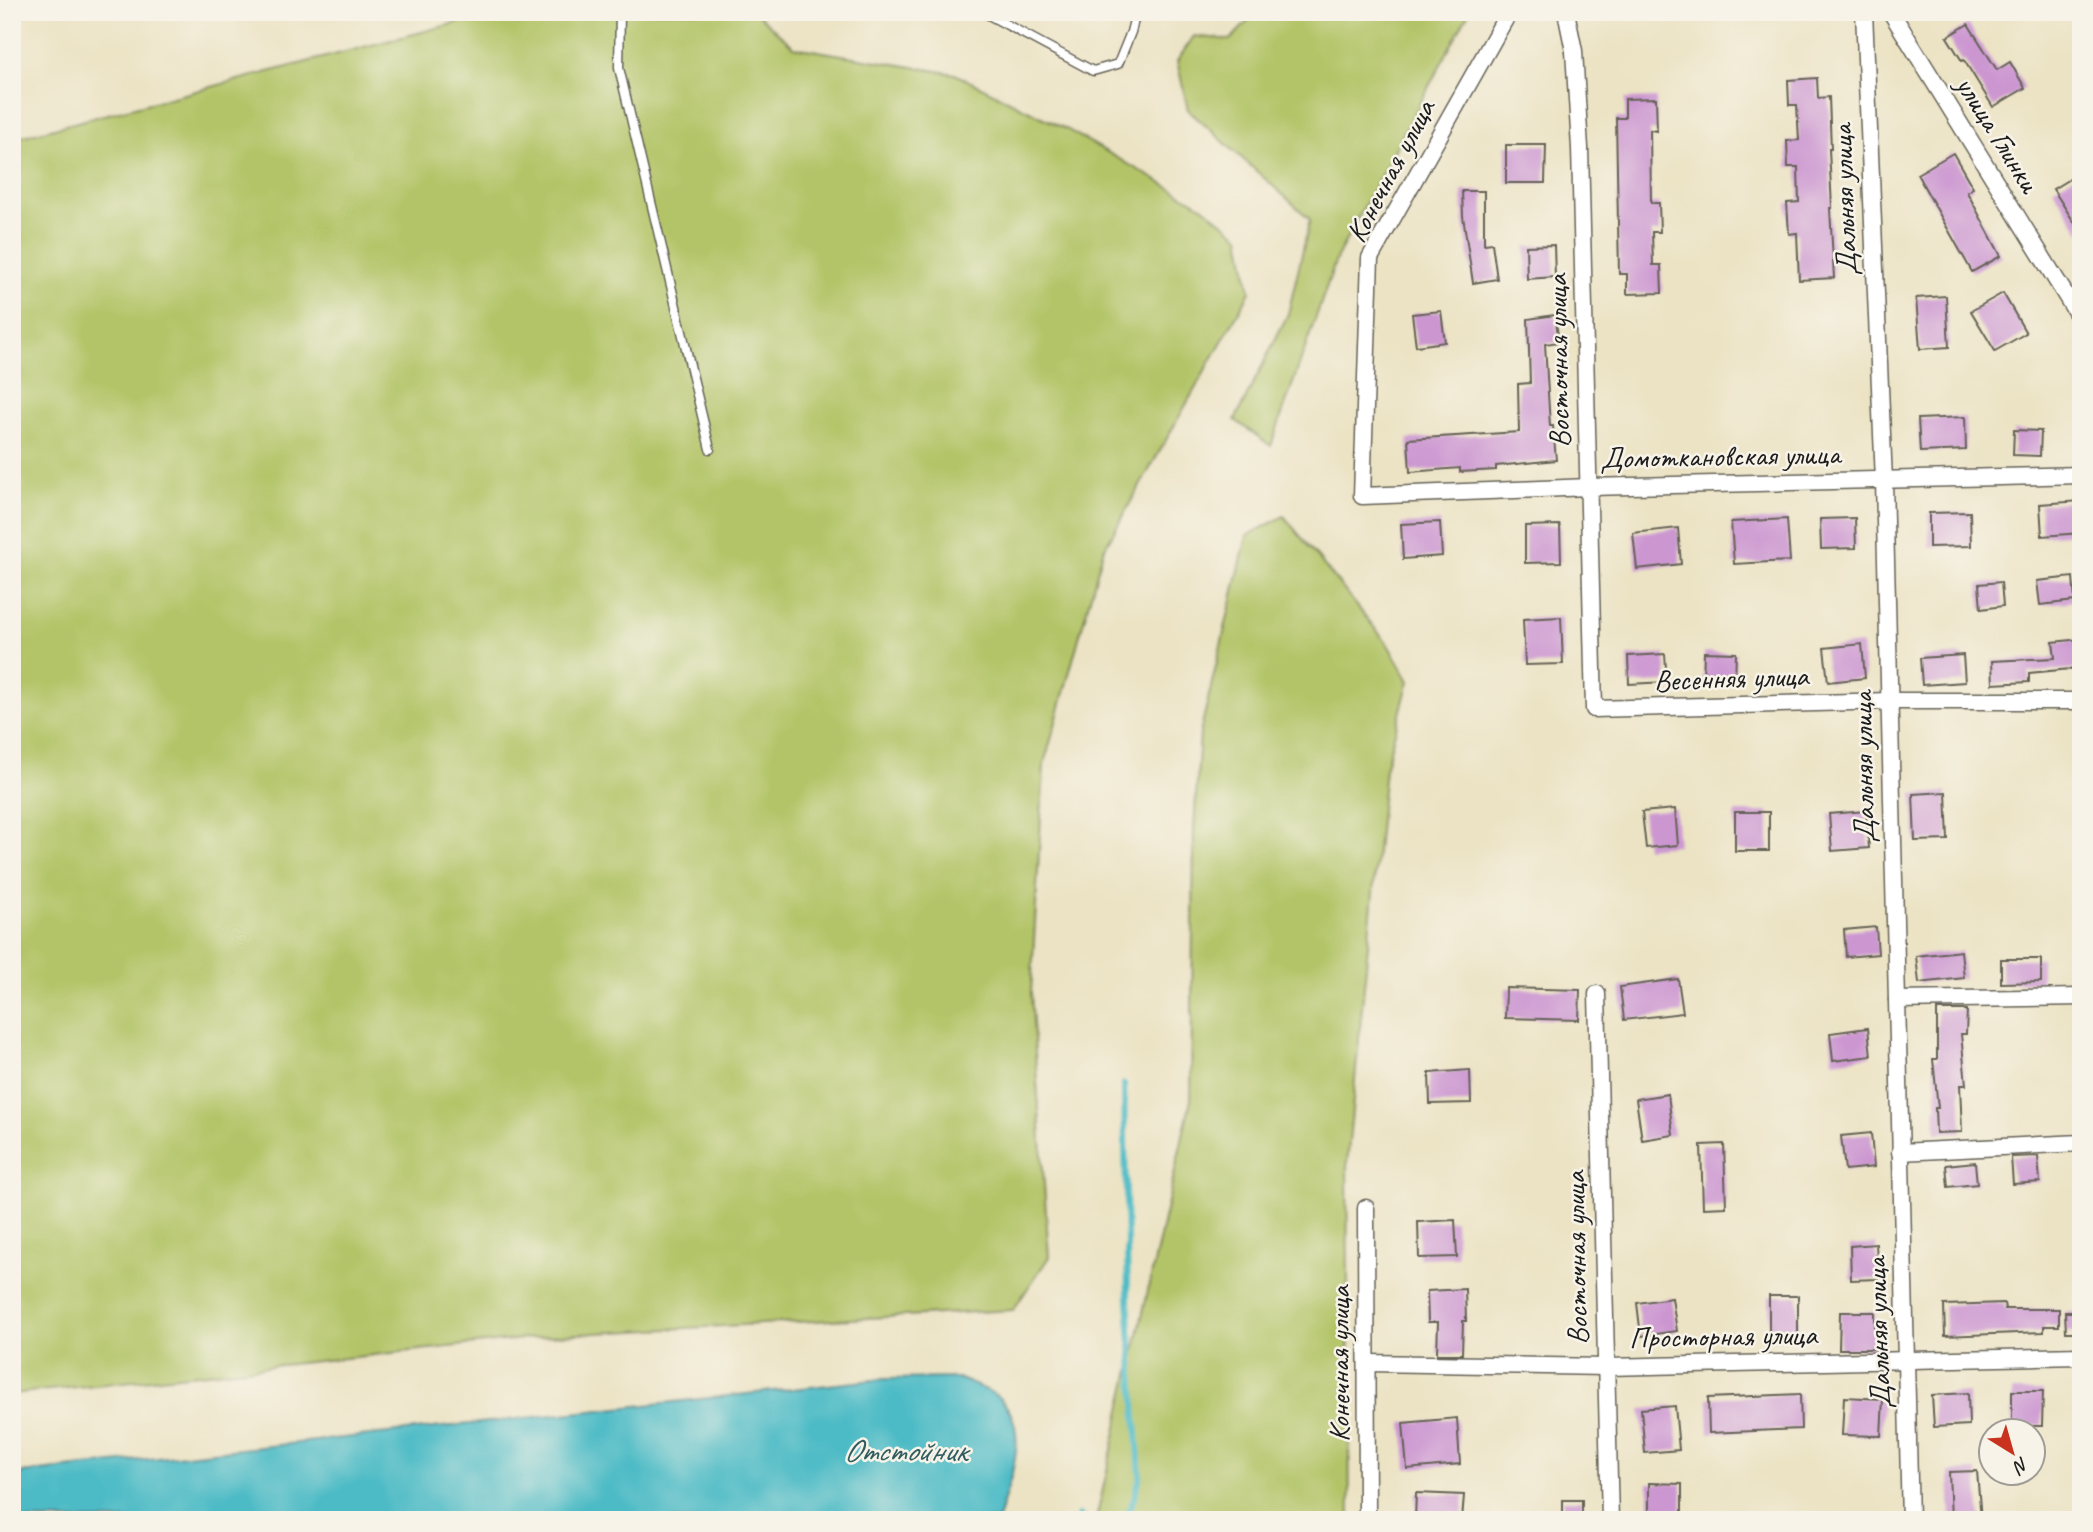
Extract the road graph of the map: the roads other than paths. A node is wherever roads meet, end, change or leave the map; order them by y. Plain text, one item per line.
1 (620, 12) edge
2 (983, 12) edge
3 (1136, 12) edge
4 (1509, 12) edge
5 (1566, 12) edge
6 (1864, 12) edge
7 (1891, 12) edge
8 (2081, 320) edge
9 (710, 449) dead end
10 (2081, 475) edge
11 (1884, 481) junction
12 (1589, 487) junction
13 (1362, 496) joint
14 (1890, 701) junction
15 (2081, 701) edge
16 (1594, 709) joint
17 (1598, 994) dead end
18 (2081, 997) edge
19 (1897, 1000) junction
20 (2081, 1143) edge
21 (1900, 1152) junction
22 (1366, 1209) dead end
23 (2081, 1356) edge
24 (1907, 1360) junction
25 (1367, 1363) junction
26 (1607, 1367) junction
27 (1367, 1520) edge
28 (1610, 1520) edge
29 (1910, 1520) edge

1 - 9 lane
2 - 3 lane
4 - 13 street, Конечная улица
5 - 12 street, Восточная улица
6 - 11 street, Дальняя улица
7 - 8 street, улица Глинки
10 - 11 street, Домоткановская улица
11 - 12 street, Домоткановская улица
11 - 14 street, Дальняя улица
12 - 13 street, Домоткановская улица
12 - 16 street, Восточная улица
14 - 15 street, Весенняя улица
14 - 16 street, Весенняя улица
14 - 19 street, Дальняя улица
17 - 26 street, Восточная улица
18 - 19 street
19 - 21 street, Дальняя улица
20 - 21 street
21 - 24 street, Дальняя улица
22 - 25 street, Конечная улица
23 - 24 street, Просторная улица
24 - 26 street, Просторная улица
24 - 29 street, Дальняя улица
25 - 26 street, Просторная улица
25 - 27 street, Конечная улица
26 - 28 street, Восточная улица

